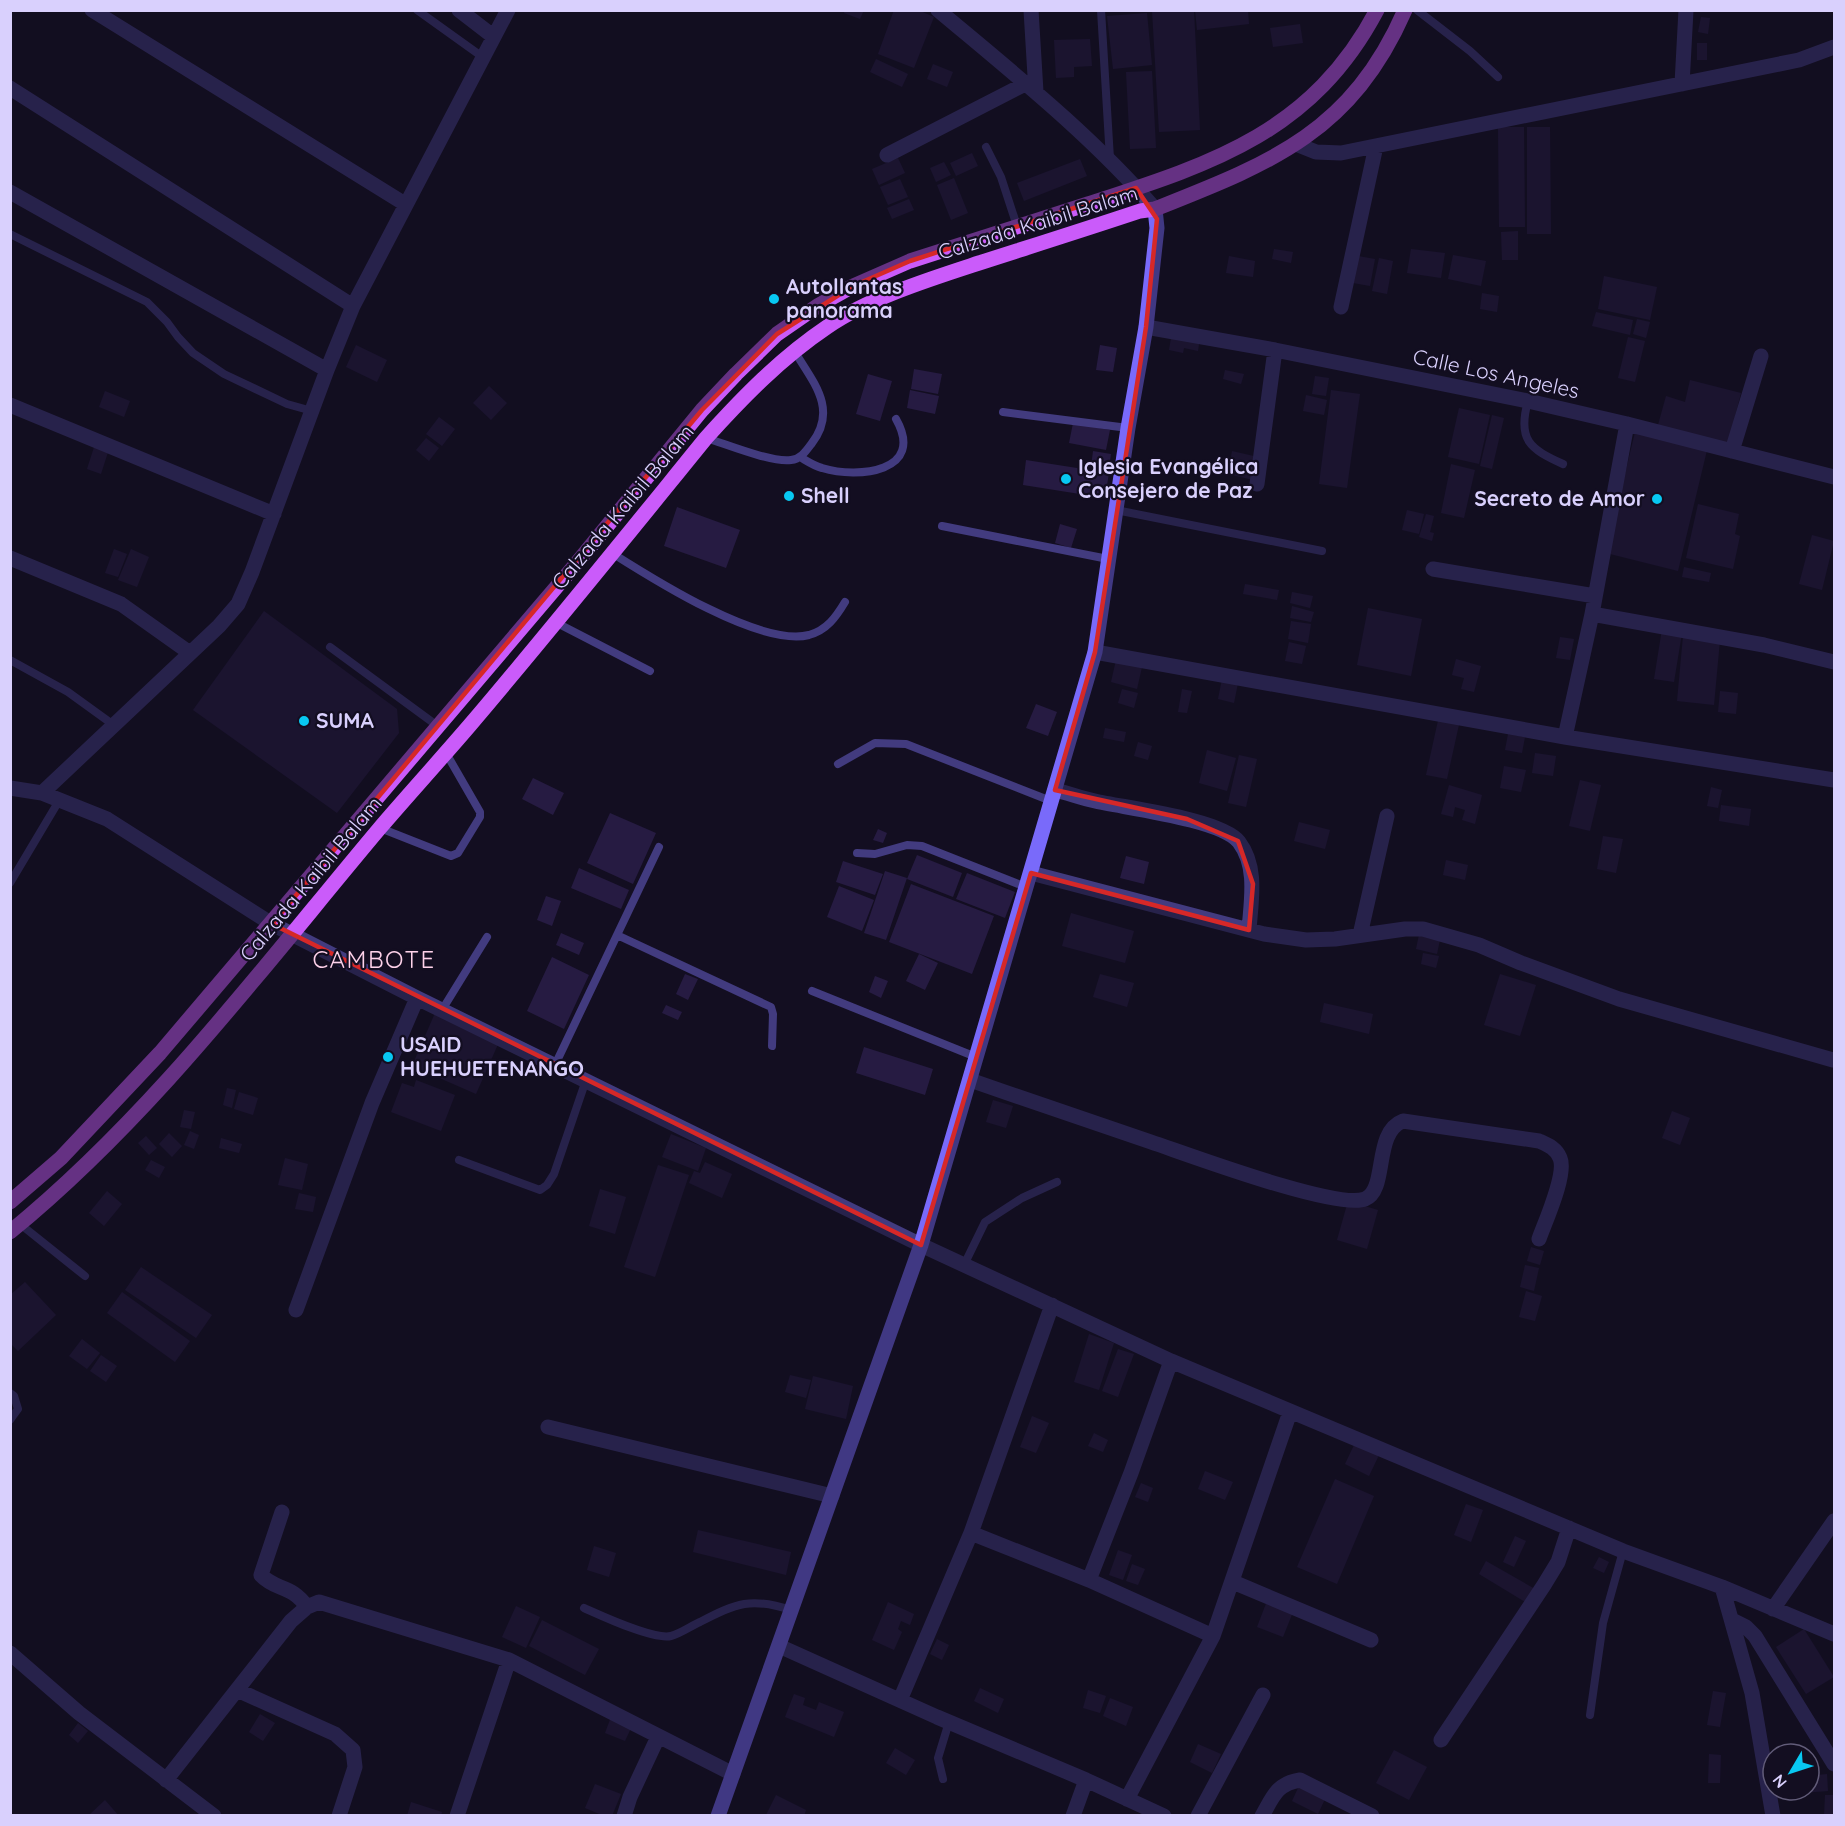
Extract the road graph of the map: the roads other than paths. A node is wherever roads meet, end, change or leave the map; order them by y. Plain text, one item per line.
1 (92, 10) edge
2 (417, 10) edge
3 (459, 10) edge
4 (508, 10) edge
5 (938, 10) edge
6 (1031, 10) edge
7 (1101, 10) edge
8 (1377, 10) edge
9 (1405, 10) edge
10 (1417, 10) edge
11 (1686, 10) edge
12 (494, 38) junction
13 (1834, 47) edge
14 (484, 58) junction
15 (1498, 76) dead end
16 (1682, 84) junction
17 (10, 88) edge
18 (1030, 88) junction
19 (1296, 144) junction
20 (1376, 146) junction
21 (986, 147) dead end
22 (887, 155) dead end
23 (1110, 162) junction
24 (1136, 188) junction
25 (10, 192) edge
26 (405, 204) junction
27 (1155, 209) junction
28 (1017, 226) junction
29 (10, 234) edge
30 (353, 306) junction
31 (1341, 307) dead end
32 (1146, 327) junction
33 (1275, 350) junction
34 (795, 352) junction
35 (1761, 356) dead end
36 (327, 370) junction
37 (1528, 402) junction
38 (10, 405) edge
39 (312, 411) junction
40 (1003, 412) dead end
41 (896, 419) dead end
42 (1627, 424) junction
43 (1128, 428) junction
44 (706, 438) junction
45 (1732, 451) junction
46 (800, 457) junction
47 (1563, 464) dead end
48 (1834, 477) edge
49 (1257, 484) dead end
50 (1116, 510) junction
51 (274, 514) junction
52 (942, 526) dead end
53 (1322, 551) dead end
54 (612, 553) junction
55 (10, 558) edge
56 (1108, 559) junction
57 (1433, 569) dead end
58 (1595, 596) junction
59 (845, 602) dead end
60 (1592, 614) junction
61 (555, 622) junction
62 (330, 647) dead end
63 (1095, 652) junction
64 (190, 653) junction
65 (10, 660) edge
66 (1834, 662) edge
67 (650, 671) dead end
68 (115, 726) junction
69 (439, 727) junction
70 (1565, 737) junction
71 (446, 753) junction
72 (838, 764) dead end
73 (1834, 780) edge
74 (10, 788) edge
75 (42, 793) junction
76 (1053, 795) junction
77 (60, 799) junction
78 (1387, 816) dead end
79 (380, 828) junction
80 (659, 847) dead end
81 (857, 853) dead end
82 (1029, 880) junction
83 (10, 883) edge
84 (272, 924) junction
85 (1249, 930) junction
86 (292, 935) junction
87 (617, 935) junction
88 (1360, 935) junction
89 (488, 937) dead end
90 (812, 991) dead end
91 (417, 998) junction
92 (442, 1010) junction
93 (772, 1046) dead end
94 (976, 1057) junction
95 (1833, 1060) dead end
96 (555, 1065) junction
97 (586, 1080) junction
98 (970, 1080) junction
99 (459, 1160) dead end
100 (1057, 1182) dead end
101 (10, 1202) edge
102 (15, 1228) edge
103 (1539, 1239) dead end
104 (921, 1245) junction
105 (964, 1264) junction
106 (85, 1276) dead end
107 (1053, 1305) junction
108 (296, 1310) dead end
109 (1171, 1361) junction
110 (10, 1393) edge
111 (1290, 1412) junction
112 (10, 1420) edge
113 (548, 1427) dead end
114 (832, 1496) junction
115 (282, 1512) dead end
116 (1834, 1521) edge
117 (1569, 1528) junction
118 (971, 1533) junction
119 (1623, 1551) junction
120 (1089, 1580) junction
121 (1233, 1582) junction
122 (1722, 1587) junction
123 (307, 1607) junction
124 (584, 1608) dead end
125 (1773, 1609) junction
126 (791, 1610) junction
127 (1732, 1620) junction
128 (1834, 1634) edge
129 (1213, 1636) junction
130 (1371, 1640) dead end
131 (779, 1646) junction
132 (10, 1653) edge
133 (509, 1660) junction
134 (237, 1690) junction
135 (1263, 1695) dead end
136 (900, 1700) junction
137 (1590, 1715) dead end
138 (949, 1722) junction
139 (657, 1737) junction
140 (1441, 1740) dead end
141 (1834, 1764) edge
142 (733, 1774) junction
143 (943, 1779) dead end
144 (166, 1780) junction
145 (1086, 1780) junction
146 (1127, 1799) junction
147 (1154, 1813) edge
148 (214, 1815) edge
149 (339, 1815) edge
150 (457, 1815) edge
151 (624, 1815) edge
152 (718, 1815) edge
153 (1073, 1815) edge
154 (1198, 1815) edge
155 (1262, 1815) edge
156 (1372, 1815) edge
157 (1773, 1815) edge

1 - 26 street
2 - 14 lane
3 - 12 street
4 - 12 street
5 - 18 street
6 - 18 street
7 - 23 lane
8 - 24 main road, Calzada Kaibil Balam
9 - 19 main road, Calzada Kaibil Balam
10 - 15 lane
11 - 16 street
12 - 14 street
13 - 16 street
14 - 26 street
16 - 20 street
17 - 30 street
18 - 22 street
18 - 23 street
19 - 20 street
19 - 27 main road, Calzada Kaibil Balam
20 - 31 street
21 - 28 lane
23 - 24 street
24 - 27 street
24 - 28 main road, Calzada Kaibil Balam
25 - 36 street
26 - 30 street
27 - 32 street
27 - 34 main road, Calzada Kaibil Balam
28 - 69 main road, Calzada Kaibil Balam
29 - 39 lane
30 - 36 street
32 - 33 street, Calle Los Angeles
32 - 43 street
33 - 37 street, Calle Los Angeles
33 - 49 street
34 - 44 main road, Calzada Kaibil Balam
34 - 46 lane
35 - 45 street
36 - 39 street
37 - 42 street, Calle Los Angeles
37 - 47 lane
38 - 51 street
39 - 51 street
40 - 43 lane
41 - 46 lane
42 - 45 street, Calle Los Angeles
42 - 58 street
43 - 50 street
44 - 46 lane
44 - 54 main road, Calzada Kaibil Balam
45 - 48 street, Calle Los Angeles
50 - 53 lane
50 - 56 street
51 - 64 street
52 - 56 lane
54 - 59 lane
54 - 61 main road, Calzada Kaibil Balam
55 - 64 street
56 - 63 street
57 - 58 street
58 - 60 street
60 - 66 street
60 - 70 street
61 - 67 lane
61 - 71 main road, Calzada Kaibil Balam
62 - 69 lane
63 - 70 street
63 - 76 street
64 - 68 street
65 - 68 lane
68 - 75 street
69 - 84 main road, Calzada Kaibil Balam
70 - 73 street
71 - 79 main road, Calzada Kaibil Balam
71 - 79 lane
72 - 76 lane
74 - 75 street
75 - 77 street
76 - 82 street
76 - 85 street
77 - 83 lane
77 - 84 street
78 - 88 street
79 - 86 main road, Calzada Kaibil Balam
80 - 87 lane
81 - 82 lane
82 - 85 street
82 - 94 street
84 - 86 street
84 - 101 main road, Calzada Kaibil Balam
85 - 88 street
86 - 91 street
86 - 102 main road, Calzada Kaibil Balam
87 - 93 lane
87 - 96 lane
88 - 95 street
89 - 92 lane
90 - 94 lane
91 - 92 street
91 - 108 street
92 - 96 street
94 - 98 street
96 - 97 street
97 - 99 lane
97 - 104 street
98 - 103 street
98 - 104 street
100 - 105 lane
102 - 106 lane
104 - 105 street
104 - 114 street
105 - 107 street
107 - 109 street
107 - 118 street
109 - 111 street
109 - 120 street
110 - 112 lane
111 - 117 street
111 - 121 street
113 - 114 street
114 - 126 street
115 - 123 street
116 - 125 street
117 - 119 street
117 - 140 street
118 - 120 street
118 - 136 street
119 - 122 street
119 - 137 lane
120 - 129 street
121 - 129 street
121 - 130 street
122 - 125 street
122 - 127 street
123 - 133 street
123 - 134 street
124 - 126 lane
125 - 128 street
126 - 131 street
127 - 141 street
127 - 157 street
129 - 146 street
131 - 136 street
131 - 142 street
132 - 144 street
133 - 139 street
133 - 150 street
134 - 144 street
134 - 149 street
135 - 154 street
136 - 138 street
138 - 143 lane
138 - 145 street
139 - 142 street
139 - 151 street
142 - 152 street
144 - 148 street
145 - 146 street
145 - 153 street
146 - 147 street
155 - 156 street

